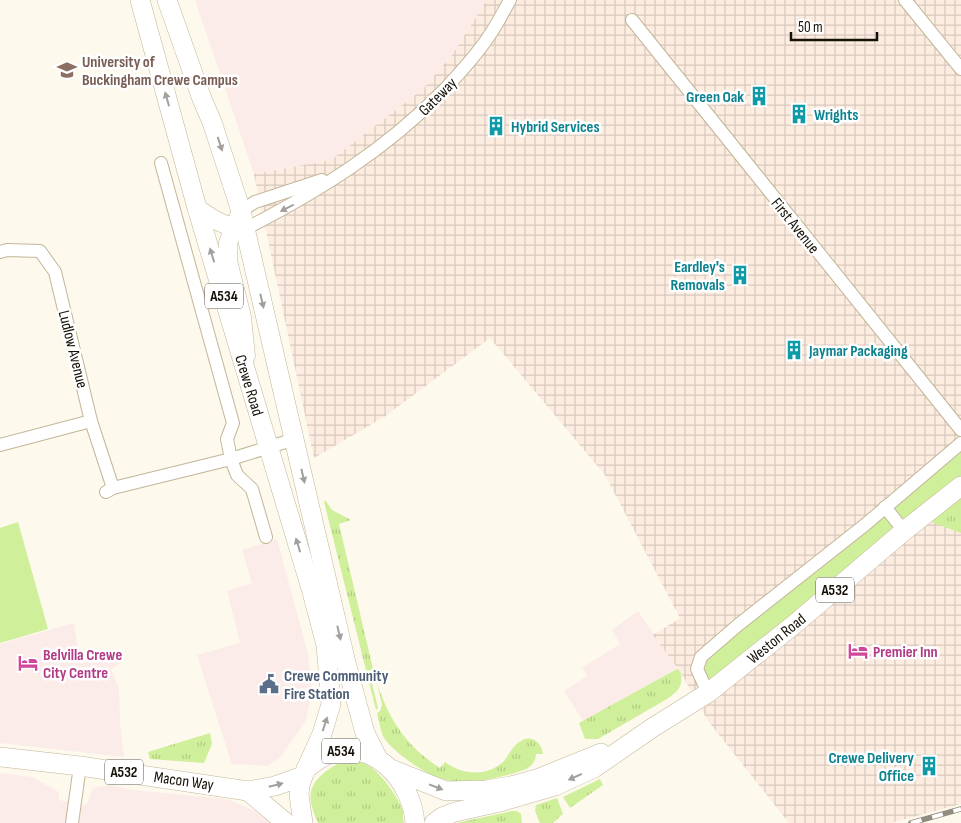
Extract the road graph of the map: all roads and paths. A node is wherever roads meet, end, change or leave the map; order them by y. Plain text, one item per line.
1 (140, 0) edge
2 (167, 0) edge
3 (510, 0) edge
4 (905, 0) edge
5 (632, 20) dead end
6 (961, 69) edge
7 (161, 163) dead end
8 (343, 172) junction
9 (197, 208) junction
10 (240, 223) junction
11 (0, 252) edge
12 (249, 384) junction
13 (91, 421) junction
14 (961, 430) edge
15 (295, 439) junction
16 (961, 443) edge
17 (0, 445) edge
18 (269, 448) junction
19 (231, 459) junction
20 (961, 486) edge
21 (885, 507) junction
22 (904, 531) junction
23 (266, 537) dead end
24 (708, 693) junction
25 (631, 742) junction
26 (0, 757) edge
27 (385, 764) junction
28 (80, 766) junction
29 (304, 772) junction
30 (248, 790) junction
31 (72, 823) edge
32 (286, 823) edge
33 (303, 823) edge
34 (415, 823) edge
35 (434, 823) edge

9 -> 1 main road, Crewe Road / A534
2 -> 10 main road, Crewe Road / A534
3 - 8 street, Gateway
4 - 6 street
5 - 14 street, First Avenue
7 - 19 street, Crewe Road
8 -> 10 street, Gateway
8 - 10 street, Gateway
9 - 10 street
12 -> 9 main road, Crewe Road / A534
10 - 12 street
10 -> 15 main road, Crewe Road / A534
11 - 13 street, Ludlow Avenue
12 - 18 main road, Crewe Road / A534
13 - 17 street
13 - 19 street, Ludlow Avenue
15 - 18 street, Ludlow Avenue
15 -> 27 main road, Crewe Road / A534
16 - 21 street
18 - 19 street, Ludlow Avenue
29 -> 18 main road, Crewe Road / A534
19 - 23 street, Crewe Road
20 - 22 main road, Weston Road / A532
21 - 22 street
21 - 24 street
22 - 24 main road, Weston Road / A532
24 - 25 main road, Weston Road / A532
27 -> 25 main road, Weston Road / A532
25 -> 35 main road, Weston Road / A532
26 - 28 main road, Macon Way / A532
27 - 29 main road, A534
27 - 34 main road, A534
28 - 30 main road, Macon Way / A532
28 - 31 street
30 -> 29 main road, Macon Way / A532
29 - 33 main road, A534
30 - 32 main road

